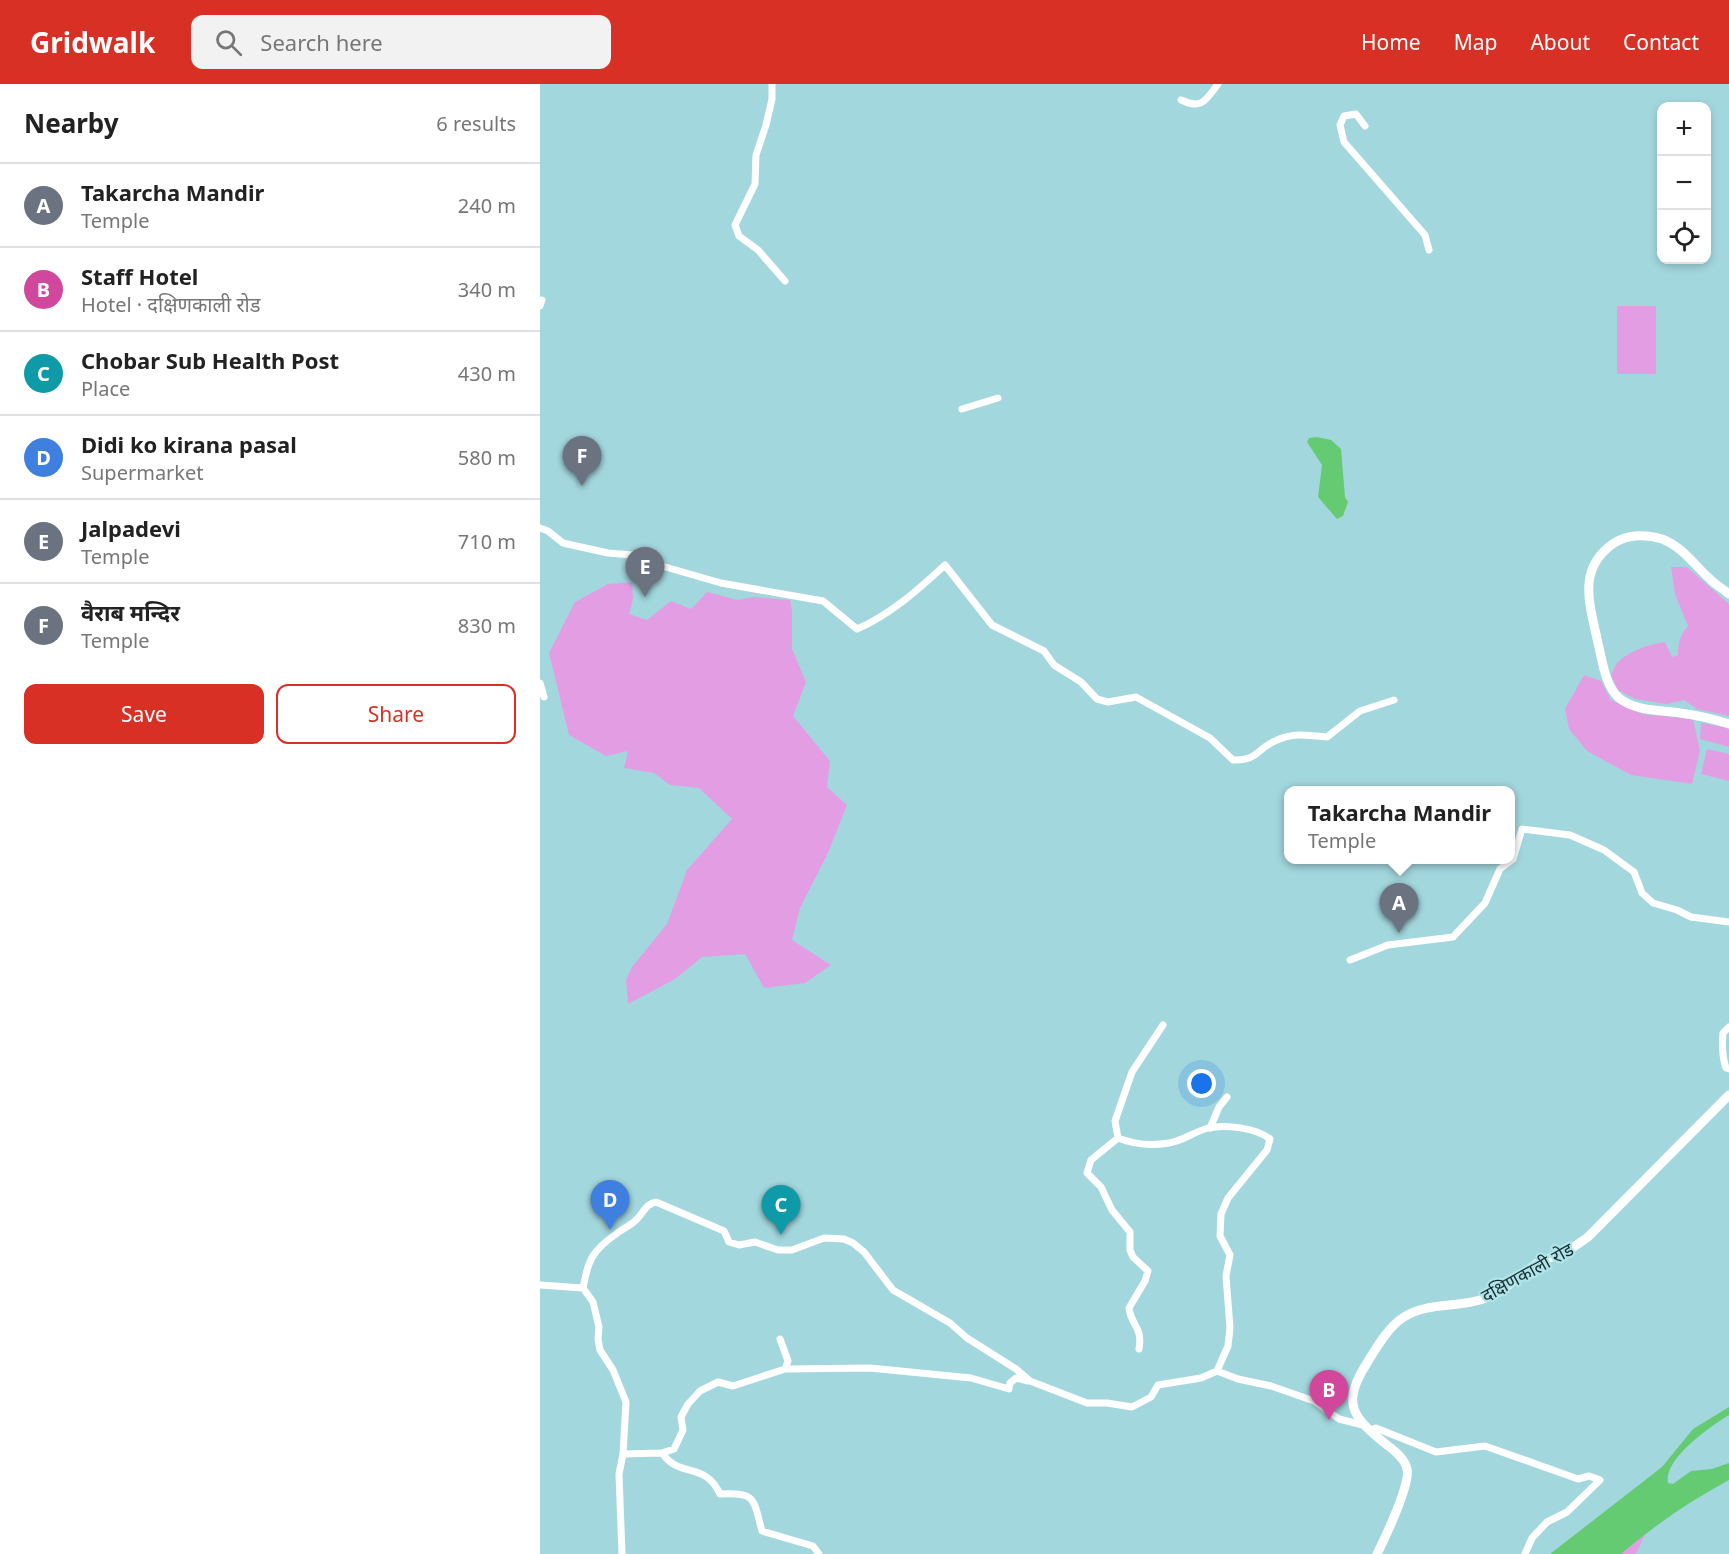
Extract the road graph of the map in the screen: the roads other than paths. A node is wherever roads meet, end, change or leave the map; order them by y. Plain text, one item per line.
1 (772, 84) edge
2 (1218, 84) edge
3 (1181, 100) dead end
4 (1365, 126) dead end
5 (1429, 250) dead end
6 (785, 281) dead end
7 (998, 398) dead end
8 (962, 409) dead end
9 (540, 528) edge
10 (1729, 594) edge
11 (540, 683) edge
12 (544, 697) dead end
13 (1394, 700) dead end
14 (1729, 724) edge
15 (1515, 852) edge
16 (1506, 864) edge
17 (1729, 921) edge
18 (1350, 960) dead end
19 (1163, 1025) dead end
20 (1729, 1027) edge
21 (1729, 1069) edge
22 (1729, 1095) edge
23 (1227, 1097) dead end
24 (1210, 1128) junction
25 (1118, 1138) junction
26 (540, 1285) edge
27 (583, 1288) junction
28 (780, 1339) dead end
29 (1139, 1349) dead end
30 (785, 1369) junction
31 (1217, 1371) junction
32 (1030, 1381) junction
33 (1367, 1428) junction
34 (662, 1453) junction
35 (623, 1454) junction
36 (622, 1554) edge
37 (819, 1554) edge
38 (1377, 1554) edge
39 (1525, 1554) edge

1 - 6 street
2 - 3 street
4 - 5 street
7 - 8 street
9 - 13 street
10 - 14 main road
11 - 12 street
15 - 17 street
16 - 18 street
19 - 25 street
20 - 21 street
22 - 33 main road, दक्षिणकाली रोड
23 - 24 street
24 - 25 street
24 - 31 street
25 - 29 street
26 - 27 street
27 - 32 street
27 - 35 street
28 - 30 street
30 - 32 street
30 - 34 street
31 - 32 street
31 - 33 street
33 - 38 main road
33 - 39 street
34 - 35 street
34 - 37 street
35 - 36 street

